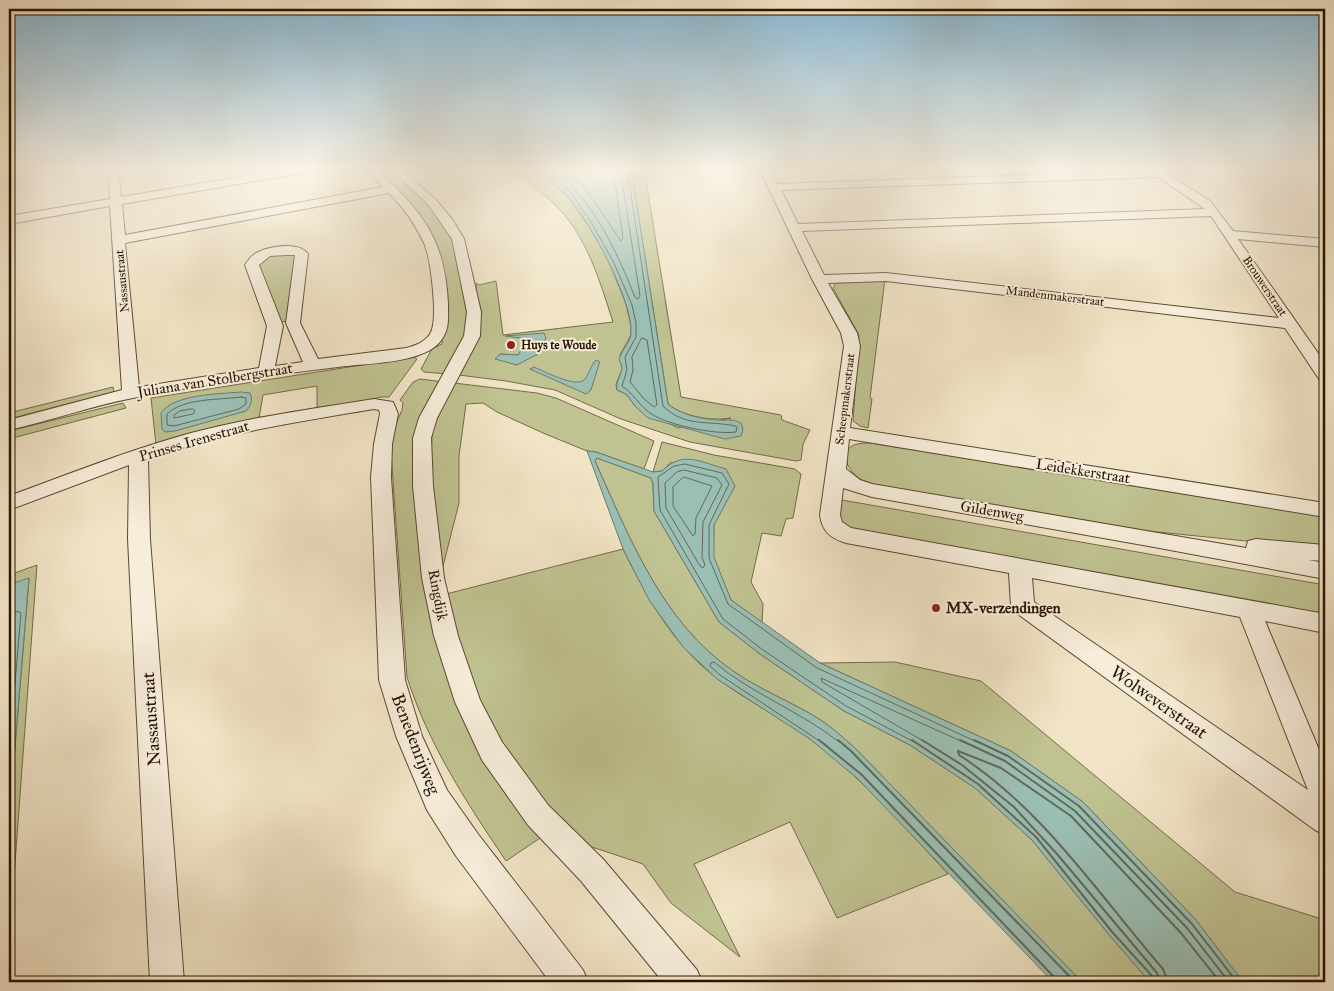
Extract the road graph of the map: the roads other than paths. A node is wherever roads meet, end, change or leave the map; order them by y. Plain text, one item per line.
1 (43, 214) edge
2 (117, 214) edge
3 (256, 214) edge
4 (413, 214) edge
5 (442, 214) edge
6 (788, 214) edge
7 (1155, 214) edge
8 (1216, 214) edge
9 (9, 220) edge
10 (794, 228) junction
11 (1229, 234) junction
12 (119, 240) junction
13 (1325, 243) edge
14 (819, 279) junction
15 (293, 323) junction
16 (1290, 324) junction
17 (275, 326) junction
18 (313, 365) junction
19 (266, 372) junction
20 (1325, 375) edge
21 (131, 393) junction
22 (385, 405) joint
23 (9, 425) edge
24 (841, 432) junction
25 (139, 455) junction
26 (836, 471) junction
27 (9, 504) edge
28 (1325, 510) edge
29 (1154, 539) junction
30 (1325, 553) edge
31 (1020, 568) junction
32 (1325, 571) edge
33 (1249, 610) junction
34 (1325, 623) edge
35 (1325, 798) edge
36 (1325, 820) edge
37 (167, 982) edge
38 (571, 982) edge
39 (684, 982) edge

1 - 9 street
2 - 12 street, Nassaustraat
3 - 12 street
4 - 18 street, Juliana van Stolbergstraat
5 - 39 street, Ringdijk
6 - 10 street, Scheepmakerstraat
7 - 10 street
8 - 11 street, Brouwerstraat
10 - 14 street, Scheepmakerstraat
11 - 13 street
11 - 16 street, Brouwerstraat
12 - 21 street, Nassaustraat
14 - 16 street, Mandenmakerstraat
14 - 24 street, Scheepmakerstraat
15 - 17 street
15 - 17 street
15 - 18 street
16 - 20 street, Brouwerstraat
17 - 19 street
18 - 19 street, Juliana van Stolbergstraat
19 - 21 street, Juliana van Stolbergstraat
21 - 23 street, Juliana van Stolbergstraat
22 - 25 street, Prinses Irenestraat
22 - 38 street, Benedenrijweg
24 - 26 street, Scheepmakerstraat
24 - 28 street, Leidekkerstraat
25 - 27 street, Prinses Irenestraat
25 - 37 street, Nassaustraat
26 - 29 street, Gildenweg
26 - 31 street
29 - 30 street, Gildenweg
29 - 32 street, Gildenweg
31 - 33 street
31 - 36 street, Wolweverstraat
33 - 34 street
33 - 35 street

